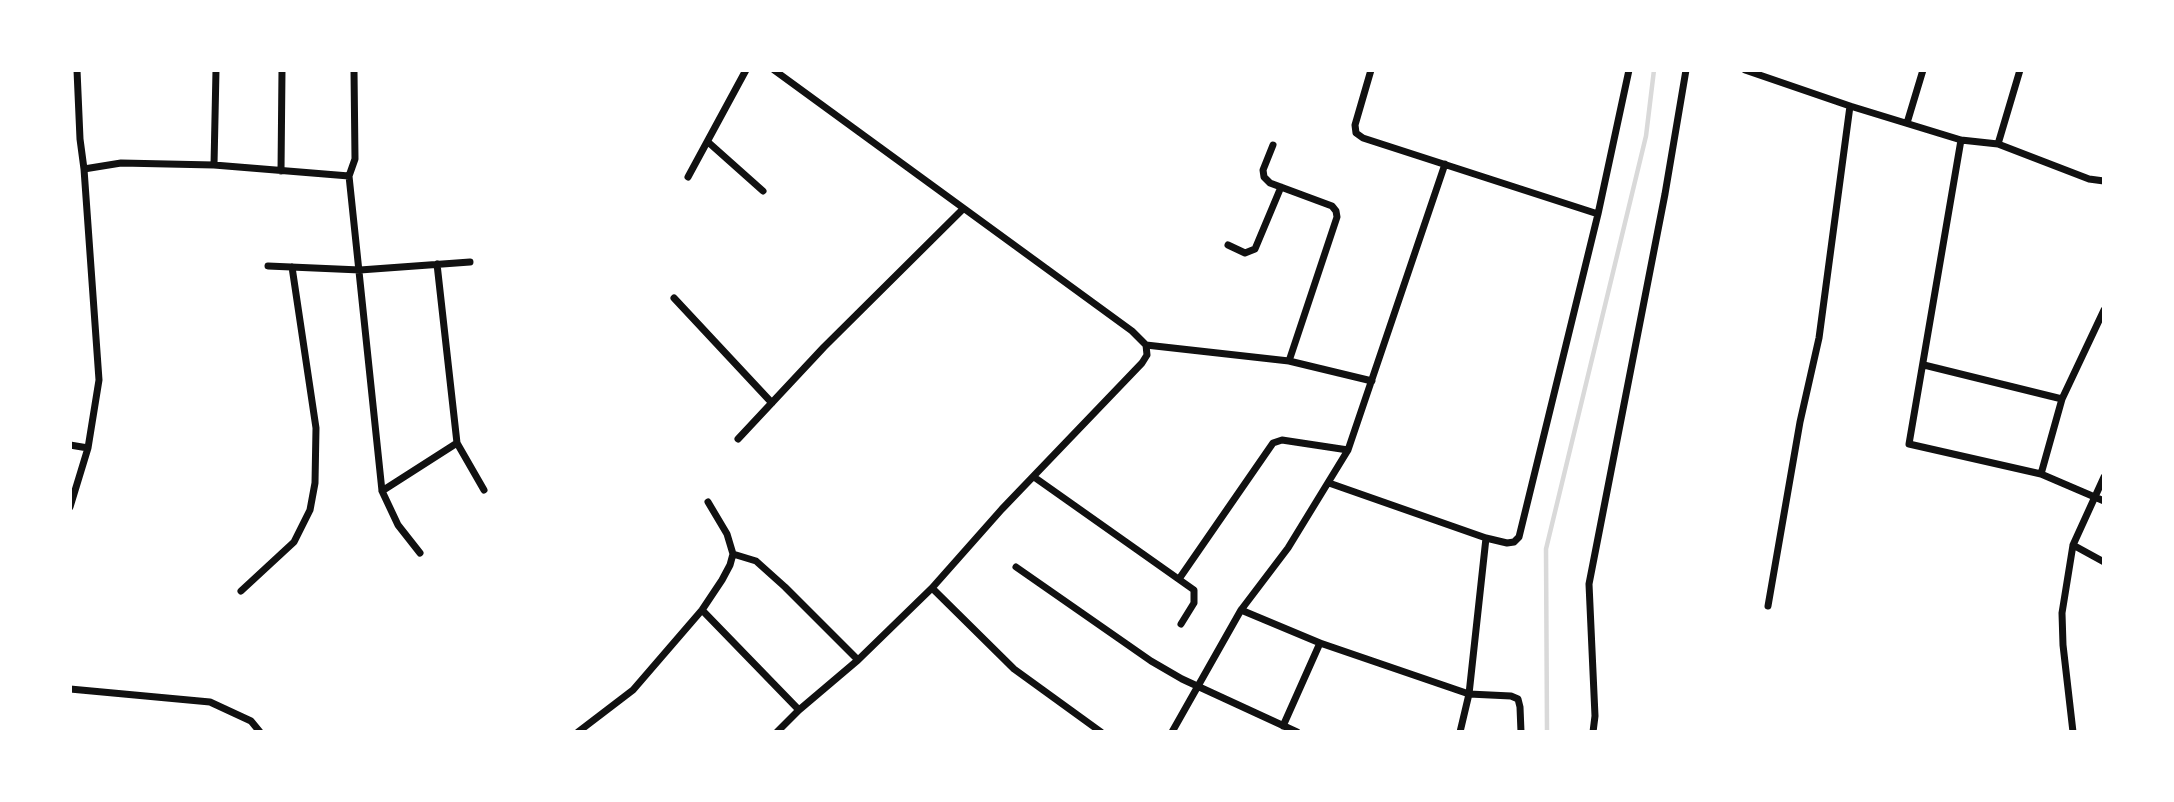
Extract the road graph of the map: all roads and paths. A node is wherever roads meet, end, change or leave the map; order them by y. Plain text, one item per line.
1 (77, 70) edge
2 (216, 70) edge
3 (282, 70) edge
4 (354, 70) edge
5 (746, 70) edge
6 (774, 70) edge
7 (1371, 70) edge
8 (1629, 70) edge
9 (1686, 70) edge
10 (1745, 70) edge
11 (1923, 70) edge
12 (2020, 70) edge
13 (1764, 73) edge
14 (74, 89) edge
15 (1850, 106) junction
16 (1907, 123) junction
17 (1961, 140) junction
18 (708, 142) junction
19 (1998, 144) junction
20 (1273, 145) dead end
21 (1445, 164) junction
22 (214, 165) junction
23 (85, 169) junction
24 (281, 171) junction
25 (349, 176) junction
26 (688, 177) dead end
27 (2104, 181) edge
28 (1281, 187) junction
29 (763, 191) dead end
30 (963, 209) junction
31 (1598, 214) junction
32 (1228, 245) dead end
33 (470, 262) dead end
34 (437, 264) junction
35 (268, 266) dead end
36 (292, 267) junction
37 (360, 270) junction
38 (674, 298) dead end
39 (2104, 310) edge
40 (1146, 345) junction
41 (1289, 361) junction
42 (1924, 365) junction
43 (1373, 381) junction
44 (2062, 399) junction
45 (772, 403) junction
46 (738, 439) dead end
47 (457, 443) junction
48 (70, 444) edge
49 (88, 448) junction
50 (1348, 450) junction
51 (2041, 474) junction
52 (1034, 477) junction
53 (2104, 477) edge
54 (1329, 484) junction
55 (484, 490) dead end
56 (382, 491) junction
57 (2094, 495) junction
58 (2104, 501) edge
59 (708, 502) dead end
60 (70, 507) edge
61 (1486, 538) junction
62 (2073, 545) junction
63 (420, 553) dead end
64 (733, 554) junction
65 (2104, 562) edge
66 (1016, 567) dead end
67 (1180, 579) junction
68 (932, 588) junction
69 (241, 591) dead end
70 (1768, 606) dead end
71 (702, 610) junction
72 (1241, 610) junction
73 (1181, 624) dead end
74 (1320, 643) junction
75 (858, 660) junction
76 (1198, 684) junction
77 (70, 690) edge
78 (1469, 695) junction
79 (799, 710) junction
80 (1283, 726) junction
81 (260, 732) edge
82 (578, 732) edge
83 (777, 732) edge
84 (1101, 732) edge
85 (1172, 732) edge
86 (1297, 732) edge
87 (1460, 732) edge
88 (1521, 732) edge
89 (1593, 732) edge
90 (2073, 732) edge

1 - 14 street
2 - 22 street
3 - 24 street
4 - 25 street
5 - 18 street
6 - 30 street
7 - 21 street
8 - 31 street
9 - 89 street
10 - 13 street
11 - 16 street
12 - 19 street
13 - 15 street
14 - 23 street
15 - 16 street
15 - 70 street
16 - 17 street
17 - 19 street
17 - 42 street
18 - 26 street
18 - 29 street
19 - 27 street
20 - 28 street
21 - 31 street
21 - 43 street
22 - 23 street
22 - 24 street
23 - 49 street
24 - 25 street
25 - 37 street
28 - 32 street
28 - 41 street
30 - 40 street
30 - 45 street
31 - 61 street
33 - 34 street
34 - 37 street
34 - 47 street
35 - 36 street
36 - 37 street
36 - 69 street
37 - 56 street
38 - 45 street
39 - 44 street
40 - 41 street
40 - 52 street
41 - 43 street
42 - 44 street
42 - 51 street
43 - 50 street
44 - 51 street
45 - 46 street
47 - 55 street
47 - 56 street
48 - 49 street
49 - 60 street
50 - 54 street
50 - 67 street
51 - 57 street
52 - 67 street
52 - 68 street
53 - 57 street
54 - 61 street
54 - 72 street
56 - 63 street
57 - 58 street
57 - 62 street
59 - 64 street
61 - 78 street
62 - 65 street
62 - 90 street
64 - 71 street
64 - 75 street
66 - 76 street
67 - 73 street
68 - 75 street
68 - 84 street
71 - 79 street
71 - 82 street
72 - 74 street
72 - 76 street
74 - 78 street
74 - 80 street
75 - 79 street
76 - 80 street
76 - 85 street
77 - 81 street
78 - 87 street
78 - 88 street
79 - 83 street
80 - 86 street

